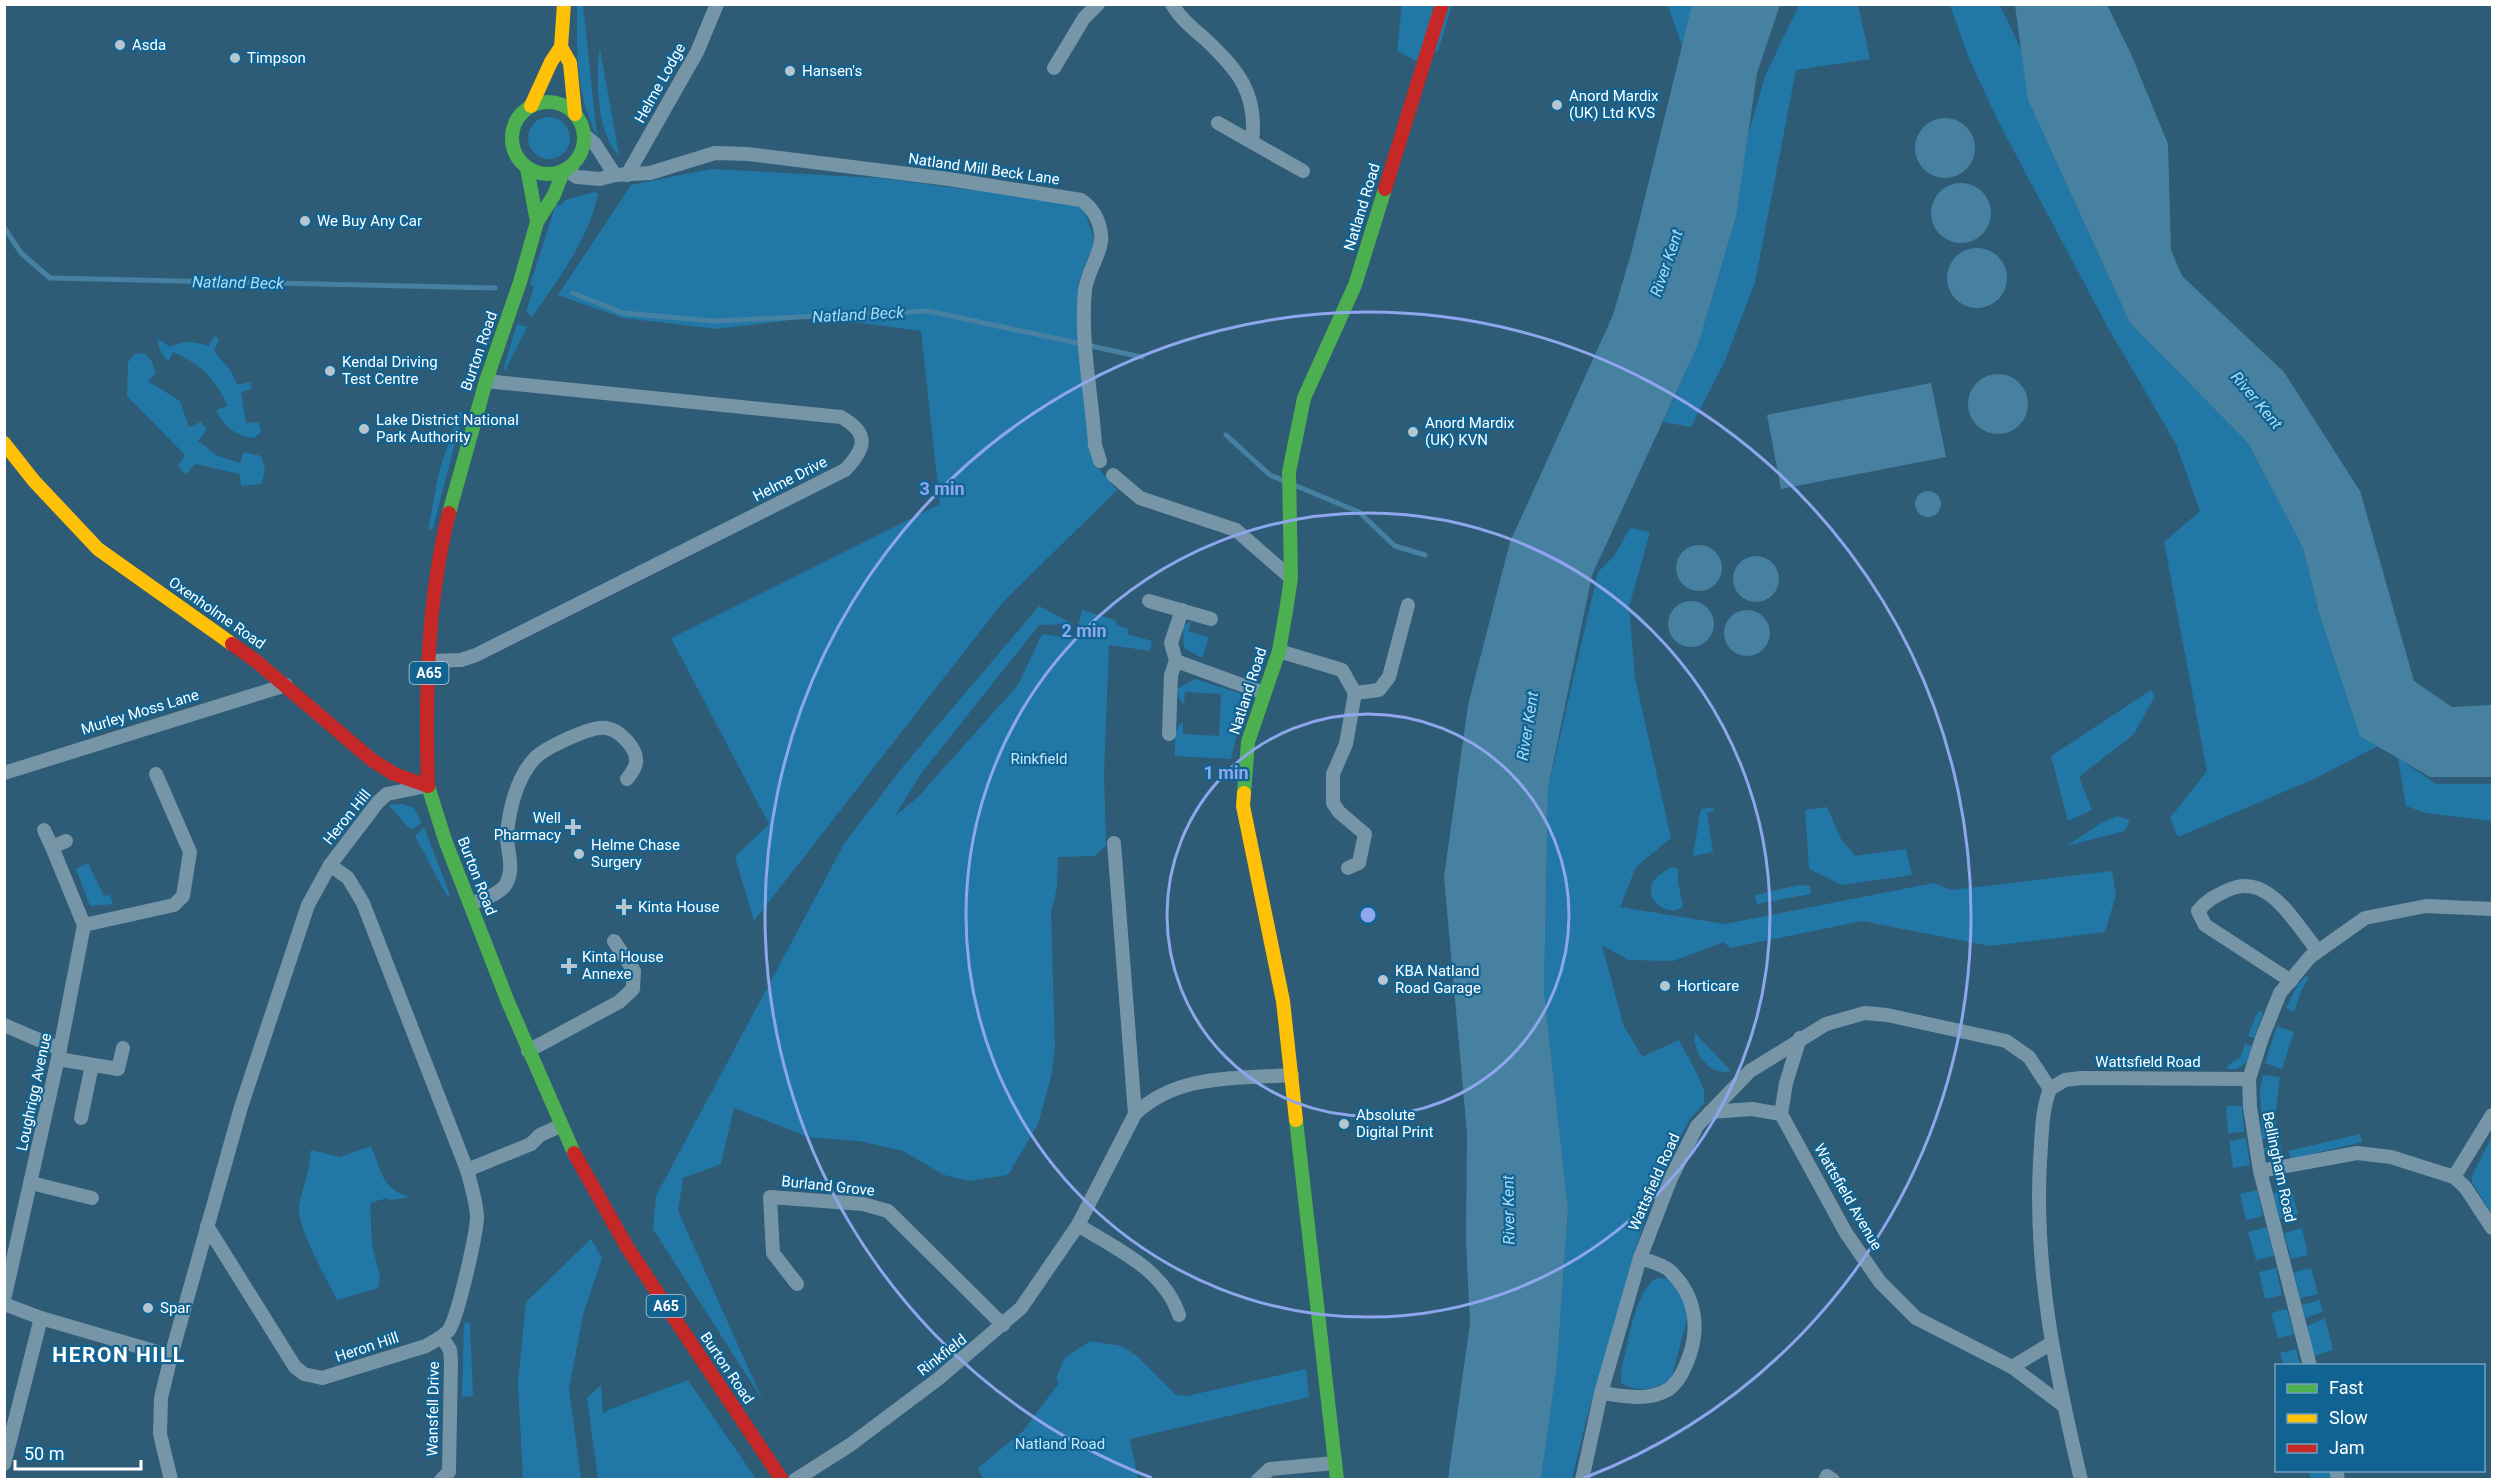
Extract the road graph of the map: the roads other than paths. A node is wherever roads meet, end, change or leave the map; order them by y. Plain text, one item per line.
1 (564, 4) edge
2 (717, 4) edge
3 (1098, 4) edge
4 (1172, 4) edge
5 (1442, 4) edge
6 (561, 48) junction
7 (1054, 68) dead end
8 (531, 106) junction
9 (575, 114) junction
10 (1218, 123) dead end
11 (584, 135) junction
12 (1252, 142) junction
13 (526, 168) junction
14 (565, 171) junction
15 (1304, 171) dead end
16 (621, 175) junction
17 (537, 222) junction
18 (486, 381) junction
19 (4, 443) edge
20 (1100, 461) dead end
21 (1113, 475) dead end
22 (1291, 578) junction
23 (1149, 600) dead end
24 (1408, 605) dead end
25 (1182, 610) junction
26 (1211, 619) dead end
27 (1278, 651) junction
28 (429, 661) junction
29 (1176, 661) junction
30 (286, 685) junction
31 (1264, 693) junction
32 (1355, 693) junction
33 (1169, 734) dead end
34 (4, 773) edge
35 (156, 774) dead end
36 (627, 779) dead end
37 (428, 786) junction
38 (44, 830) dead end
39 (66, 841) dead end
40 (1114, 843) dead end
41 (51, 847) junction
42 (330, 865) junction
43 (1348, 868) dead end
44 (470, 904) junction
45 (2493, 909) edge
46 (84, 925) junction
47 (614, 942) dead end
48 (2318, 951) junction
49 (2291, 981) junction
50 (4, 1025) edge
51 (1800, 1038) junction
52 (123, 1048) dead end
53 (528, 1051) junction
54 (59, 1054) junction
55 (92, 1065) junction
56 (1292, 1075) junction
57 (2249, 1079) junction
58 (2050, 1089) junction
59 (1710, 1112) junction
60 (1135, 1114) junction
61 (1781, 1114) junction
62 (2493, 1115) edge
63 (81, 1118) dead end
64 (560, 1126) junction
65 (467, 1170) junction
66 (2260, 1171) junction
67 (2454, 1177) junction
68 (31, 1183) junction
69 (92, 1198) dead end
70 (1078, 1225) junction
71 (207, 1226) junction
72 (2493, 1228) edge
73 (1640, 1258) junction
74 (797, 1284) dead end
75 (4, 1302) edge
76 (1179, 1315) dead end
77 (41, 1318) junction
78 (1003, 1325) junction
79 (442, 1337) junction
80 (2050, 1344) junction
81 (171, 1356) junction
82 (2310, 1364) edge
83 (2012, 1367) junction
84 (1601, 1393) junction
85 (2064, 1406) junction
86 (1335, 1463) junction
87 (4, 1464) edge
88 (171, 1479) edge
89 (441, 1479) edge
90 (782, 1479) edge
91 (795, 1479) edge
92 (1258, 1479) edge
93 (1336, 1479) edge
94 (1582, 1479) edge
95 (1825, 1479) edge
96 (1833, 1479) edge
97 (2081, 1479) edge

1 - 6 main road, A65
2 - 16 street, Helme Lodge
3 - 7 street
4 - 12 street
5 - 22 main road, Natland Road
6 - 8 main road, A65
6 - 9 main road, A65
8 - 9 main road
8 - 13 main road, A65
9 - 11 main road, A65
10 - 12 street
11 - 14 main road, A65
11 - 16 street
12 - 15 street
13 - 14 main road
13 - 17 main road, Burton Road / A65
14 - 16 street, Natland Mill Beck Lane
14 - 17 main road, Burton Road / A65
16 - 20 street, Natland Mill Beck Lane
17 - 18 main road, Burton Road / A65
18 - 28 main road, Burton Road / A65
18 - 28 street, Helme Drive
19 - 30 main road, Oxenholme Road
21 - 22 street
22 - 27 main road, Natland Road
23 - 25 street
24 - 32 street
25 - 26 street
25 - 29 street
27 - 31 main road, Natland Road
27 - 32 street
28 - 37 main road, Burton Road / A65
29 - 31 street
29 - 33 street
30 - 34 street, Murley Moss Lane
30 - 37 main road, Oxenholme Road
31 - 56 main road, Natland Road
32 - 43 street
35 - 46 street
36 - 44 street
37 - 42 street, Heron Hill
37 - 44 main road, Burton Road / A65
38 - 41 street
39 - 41 street
40 - 60 street
41 - 46 street
42 - 65 street, Heron Hill
42 - 71 street, Heron Hill
44 - 53 main road, Burton Road / A65
45 - 48 street, Bellingham Road
46 - 54 street, Loughrigg Avenue
47 - 53 street
48 - 49 street, Bellingham Road
48 - 49 street
49 - 57 street, Bellingham Road
50 - 54 street
51 - 58 street, Wattsfield Road
51 - 59 street, Wattsfield Road
51 - 61 street
52 - 55 street
53 - 64 main road, Burton Road / A65
54 - 55 street
54 - 68 street, Loughrigg Avenue
55 - 63 street
56 - 60 street, Rinkfield
56 - 86 main road, Natland Road
57 - 58 street, Wattsfield Road
57 - 66 street, Bellingham Road
58 - 80 street
59 - 61 street
59 - 73 street, Wattsfield Road
60 - 70 street, Rinkfield
61 - 83 street, Wattsfield Avenue
62 - 67 street
64 - 65 street
64 - 90 main road, Burton Road / A65
65 - 79 street, Heron Hill
66 - 67 street
66 - 82 street, Bellingham Road
67 - 72 street
68 - 69 street
68 - 75 street, Loughrigg Avenue
70 - 76 street
70 - 78 street, Rinkfield
71 - 79 street, Heron Hill
71 - 81 street, Heron Hill
73 - 84 street, Wattsfield Road
73 - 84 street
74 - 78 street, Burland Grove
75 - 77 street
77 - 81 street
77 - 87 street
78 - 91 street, Rinkfield
79 - 89 street, Wansfell Drive
80 - 83 street
80 - 85 street
81 - 88 street, Heron Hill
83 - 85 street, Wattsfield Avenue
84 - 94 street, Wattsfield Road
85 - 97 street
86 - 92 street
86 - 93 main road, Natland Road
95 - 96 street

